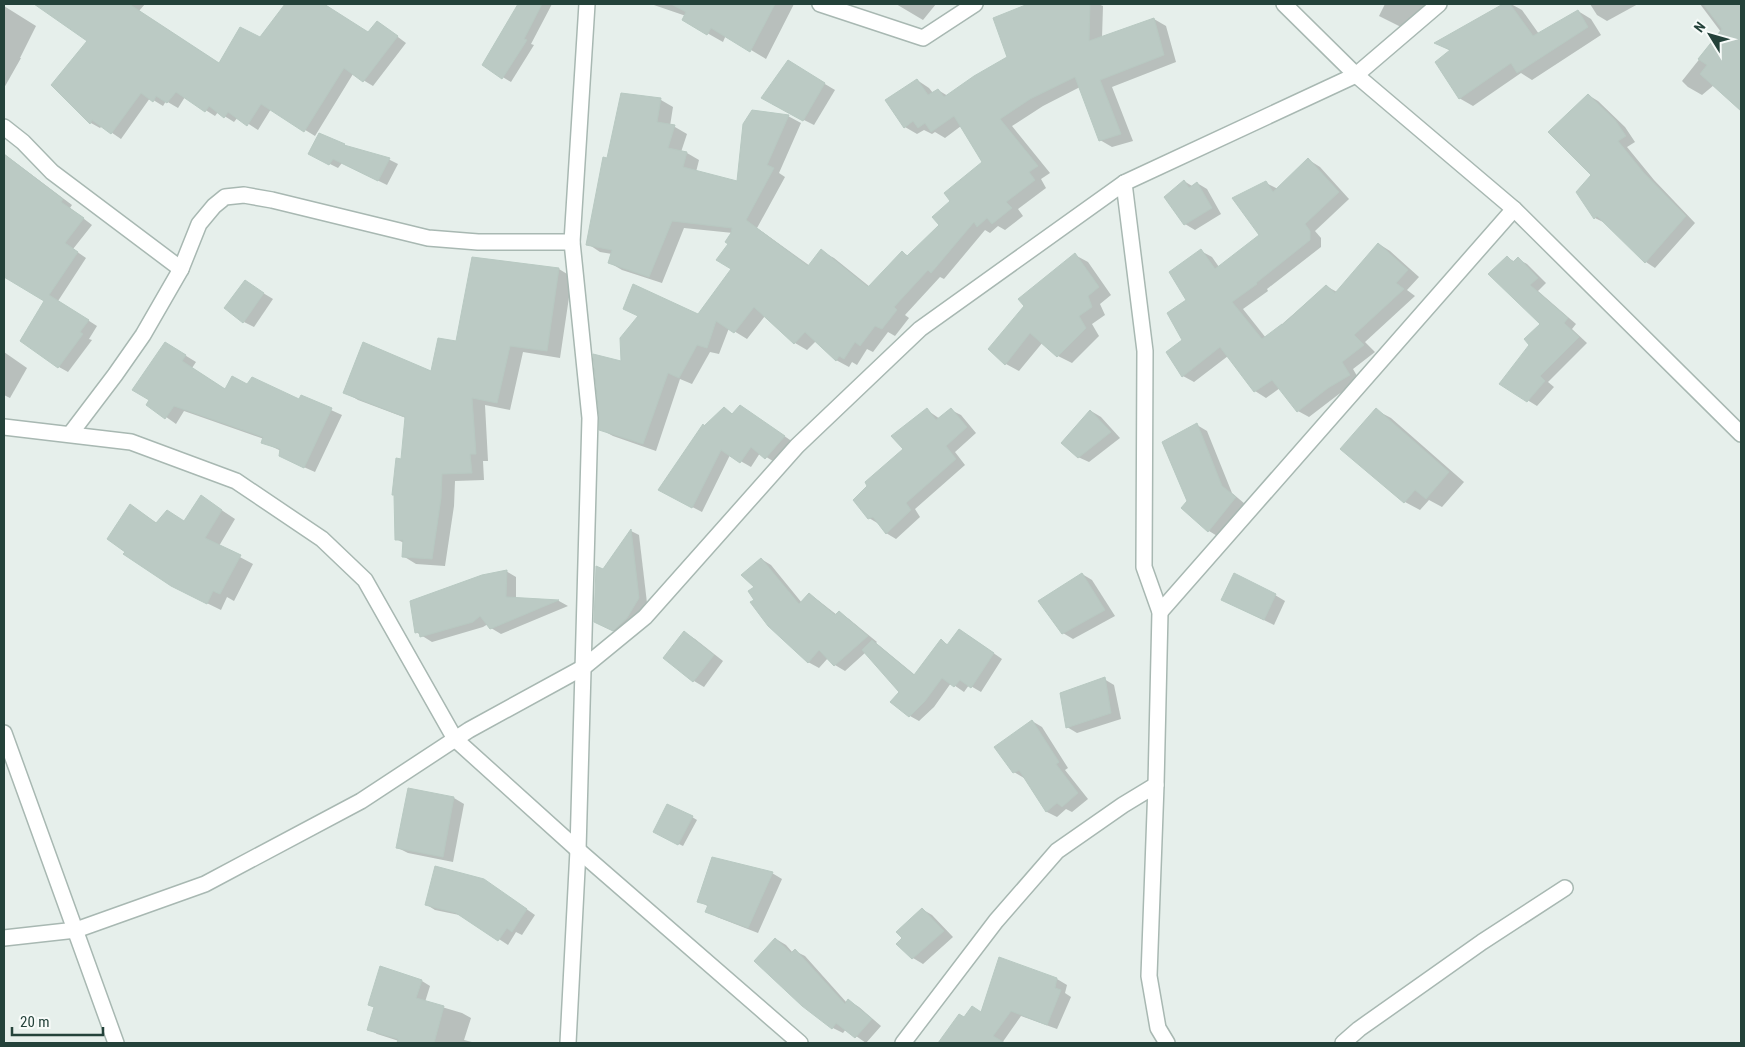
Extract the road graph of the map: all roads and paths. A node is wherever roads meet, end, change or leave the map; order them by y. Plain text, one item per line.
1 (587, 4) edge
2 (820, 4) edge
3 (975, 4) edge
4 (1284, 4) edge
5 (1439, 4) edge
6 (1356, 75) junction
7 (4, 127) edge
8 (1124, 183) junction
9 (1514, 209) junction
10 (572, 242) junction
11 (181, 269) junction
12 (4, 427) edge
13 (71, 433) junction
14 (1741, 434) edge
15 (1160, 612) junction
16 (584, 667) junction
17 (4, 733) edge
18 (455, 739) junction
19 (1156, 785) junction
20 (578, 850) junction
21 (1565, 888) dead end
22 (76, 930) junction
23 (4, 938) edge
24 (116, 1043) edge
25 (568, 1043) edge
26 (800, 1043) edge
27 (904, 1043) edge
28 (1167, 1043) edge
29 (1344, 1043) edge

1 - 10 street
2 - 3 street
4 - 6 street
5 - 6 street
6 - 8 street
6 - 9 street
7 - 11 street
8 - 15 street
8 - 16 street
9 - 14 street
9 - 15 street
10 - 11 street
10 - 16 street
11 - 13 street
12 - 13 street
13 - 18 street
15 - 19 street
16 - 18 street
16 - 20 street
17 - 22 street
18 - 20 street
18 - 22 street
19 - 27 street
19 - 28 street
20 - 25 street
20 - 26 street
21 - 29 street
22 - 23 street
22 - 24 street

